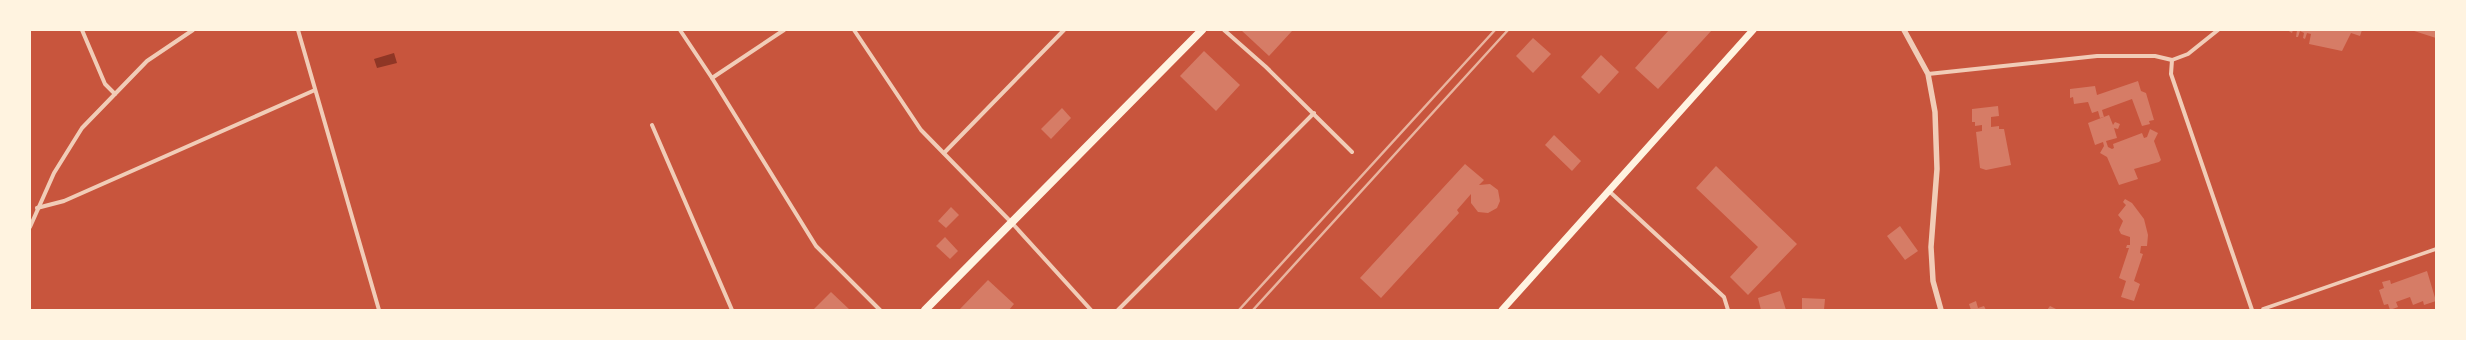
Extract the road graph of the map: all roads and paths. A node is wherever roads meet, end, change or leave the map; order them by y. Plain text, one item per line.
1 (82, 30) edge
2 (193, 30) edge
3 (298, 30) edge
4 (680, 30) edge
5 (784, 30) edge
6 (854, 30) edge
7 (1064, 30) edge
8 (1202, 30) edge
9 (1224, 30) edge
10 (1753, 30) edge
11 (1904, 30) edge
12 (2218, 30) edge
13 (2172, 60) junction
14 (1928, 74) junction
15 (712, 78) junction
16 (315, 90) junction
17 (115, 94) junction
18 (1314, 114) junction
19 (652, 125) dead end
20 (1352, 152) dead end
21 (944, 153) junction
22 (1610, 192) junction
23 (37, 208) junction
24 (1012, 223) junction
25 (30, 227) edge
26 (2436, 249) edge
27 (2263, 309) dead end
28 (379, 310) edge
29 (732, 310) edge
30 (880, 310) edge
31 (925, 310) edge
32 (1091, 310) edge
33 (1118, 310) edge
34 (1502, 310) edge
35 (1728, 310) edge
36 (1941, 310) edge
37 (2252, 310) edge

1 - 17 street
2 - 17 street
3 - 16 street
4 - 15 street
5 - 15 street
6 - 21 street
7 - 21 street
8 - 24 highway
9 - 18 street
10 - 22 main road
11 - 14 street
12 - 13 street
13 - 14 street
13 - 37 street
14 - 36 street
15 - 30 street
16 - 23 street
16 - 28 street
17 - 23 street
18 - 20 street
18 - 33 street
19 - 29 street
21 - 24 street
22 - 34 main road
22 - 35 street
23 - 25 street
24 - 31 highway
24 - 32 street
26 - 27 street

